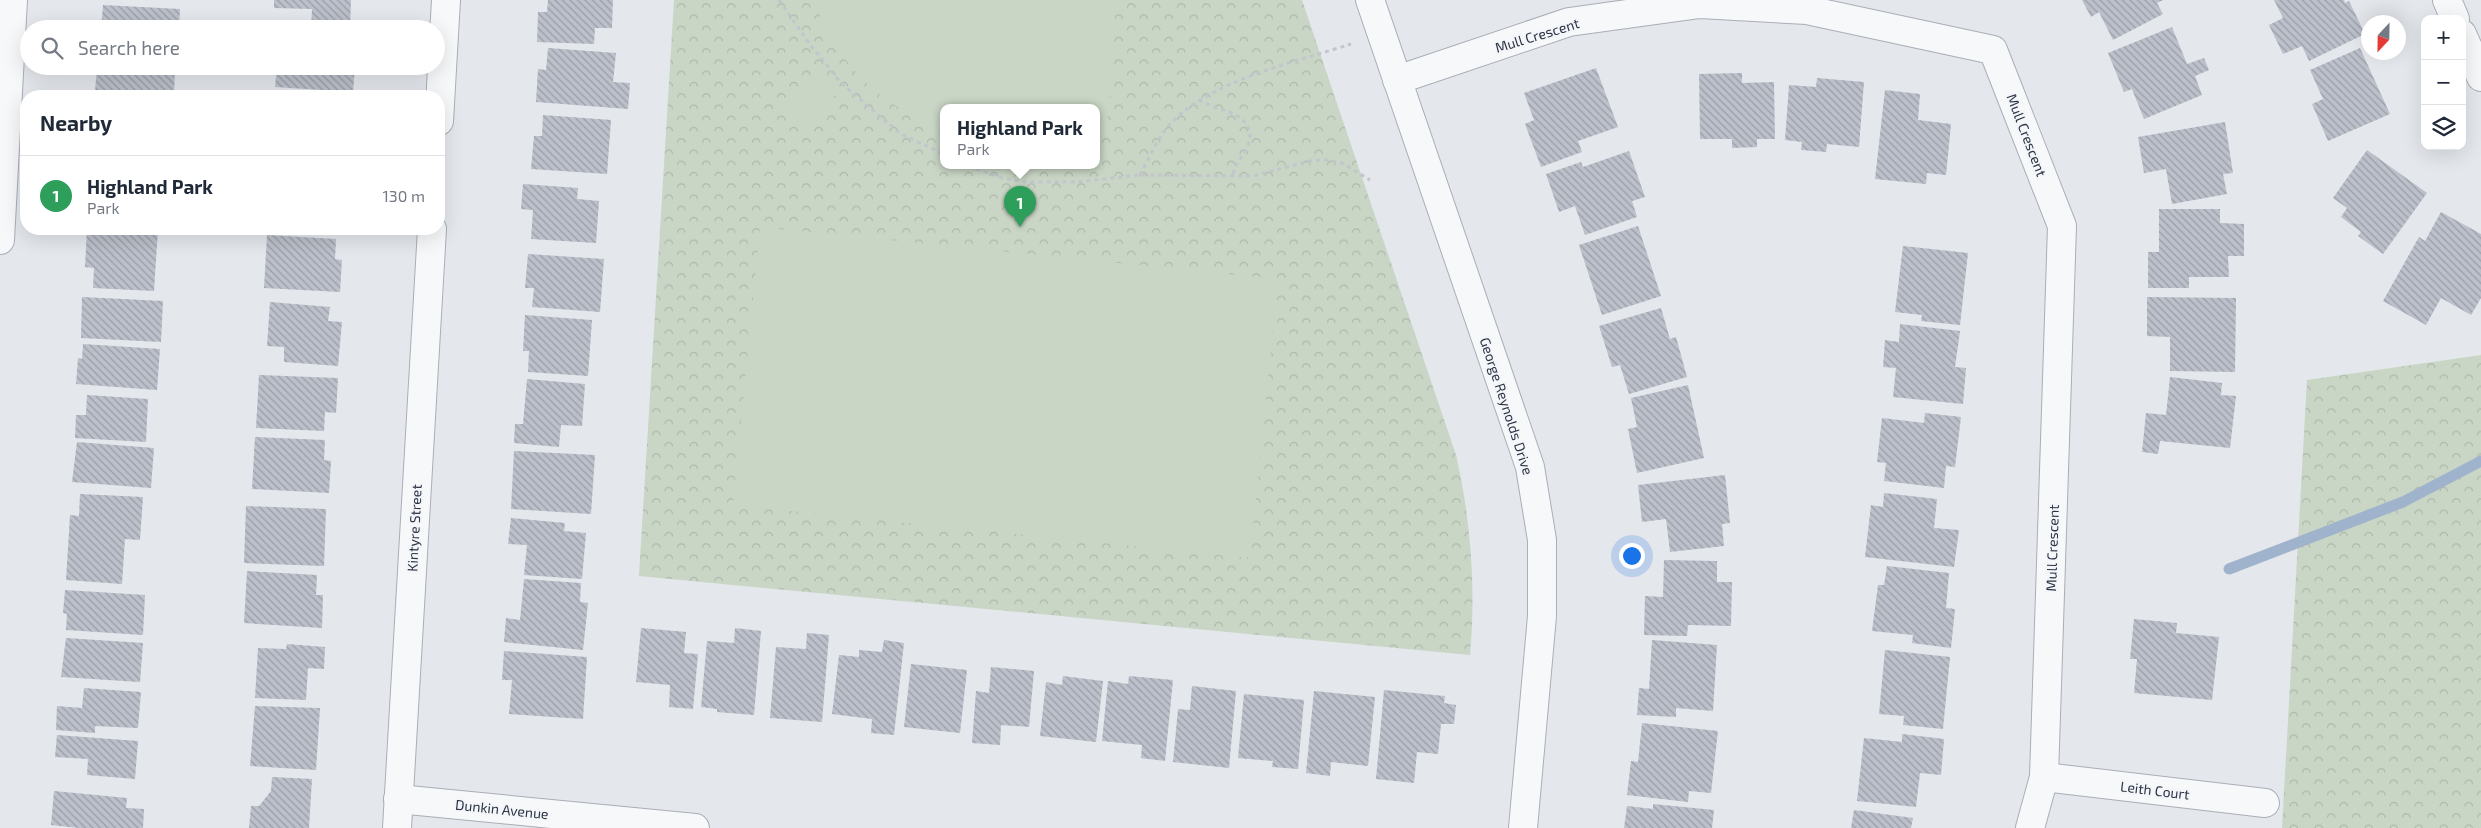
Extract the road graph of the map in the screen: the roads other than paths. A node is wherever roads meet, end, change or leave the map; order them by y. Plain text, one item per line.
1 (13, 0) edge
2 (446, 0) edge
3 (1370, 0) edge
4 (2447, 0) edge
5 (2453, 15) edge
6 (445, 20) edge
7 (2466, 43) edge
8 (442, 75) edge
9 (2481, 77) edge
10 (1397, 80) junction
11 (441, 90) edge
12 (3, 150) edge
13 (432, 235) edge
14 (0, 240) edge
15 (2044, 777) junction
16 (398, 799) junction
17 (2265, 803) dead end
18 (397, 828) edge
19 (695, 828) edge
20 (1523, 828) edge
21 (2030, 828) edge

1 - 12 street
2 - 6 street
3 - 10 street, George Reynolds Drive
4 - 5 street
7 - 9 street
8 - 11 street
10 - 15 street, Mull Crescent
10 - 20 street, George Reynolds Drive
12 - 14 street
13 - 16 street, Kintyre Street
15 - 17 street, Leith Court
15 - 21 street, Mull Crescent
16 - 18 street, Kintyre Street
16 - 19 street, Dunkin Avenue

